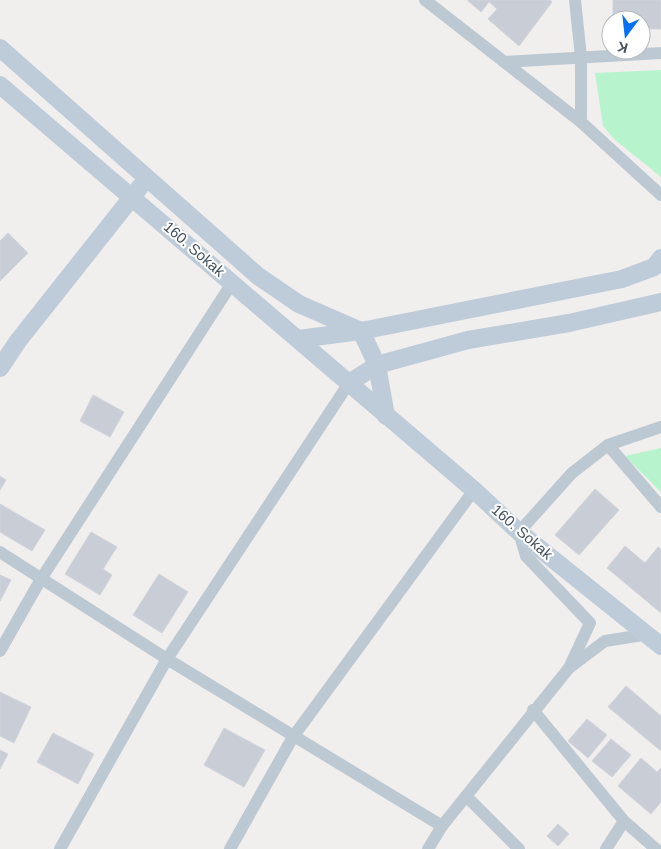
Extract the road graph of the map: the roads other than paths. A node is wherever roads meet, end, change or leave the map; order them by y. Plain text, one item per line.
1 (425, 0) edge
2 (575, 0) edge
3 (0, 48) edge
4 (661, 53) edge
5 (581, 57) junction
6 (504, 62) junction
7 (0, 85) edge
8 (581, 122) junction
9 (147, 178) junction
10 (661, 195) edge
11 (133, 196) junction
12 (661, 258) edge
13 (232, 283) junction
14 (661, 302) edge
15 (361, 331) junction
16 (298, 339) junction
17 (377, 365) junction
18 (0, 368) edge
19 (349, 383) junction
20 (386, 416) junction
21 (661, 427) edge
22 (608, 445) junction
23 (474, 490) junction
24 (661, 507) edge
25 (519, 532) junction
26 (0, 552) edge
27 (41, 579) junction
28 (655, 640) edge
29 (0, 651) edge
30 (167, 659) junction
31 (568, 668) junction
32 (533, 710) junction
33 (294, 737) junction
34 (466, 796) junction
35 (624, 821) junction
36 (442, 826) junction
37 (60, 849) edge
38 (230, 849) edge
39 (428, 849) edge
40 (519, 849) edge
41 (606, 849) edge
42 (656, 849) edge

1 - 6 street
2 - 5 street
3 - 9 street
4 - 5 street
5 - 6 street
5 - 8 street
6 - 8 street
7 - 11 street, 160. Sokak
8 - 10 street
9 - 11 street
9 - 15 street
11 - 13 street, 160. Sokak
11 - 18 street
12 - 15 street
13 - 16 street, 160. Sokak
13 - 27 street
14 - 17 street
15 - 16 street
15 - 17 street
16 - 19 street, 160. Sokak
17 - 19 street
17 - 20 street
19 - 20 street, 160. Sokak
19 - 30 street
20 - 23 street, 160. Sokak
21 - 22 street
22 - 24 street
22 - 25 street
23 - 25 street, 160. Sokak
23 - 33 street
25 - 28 street, 160. Sokak
25 - 31 street
26 - 27 street
27 - 29 street
27 - 30 street
28 - 31 street
30 - 33 street
30 - 37 street
31 - 32 street
32 - 34 street
32 - 35 street
33 - 36 street
33 - 38 street
34 - 36 street
34 - 40 street
35 - 41 street
35 - 42 street
36 - 39 street

